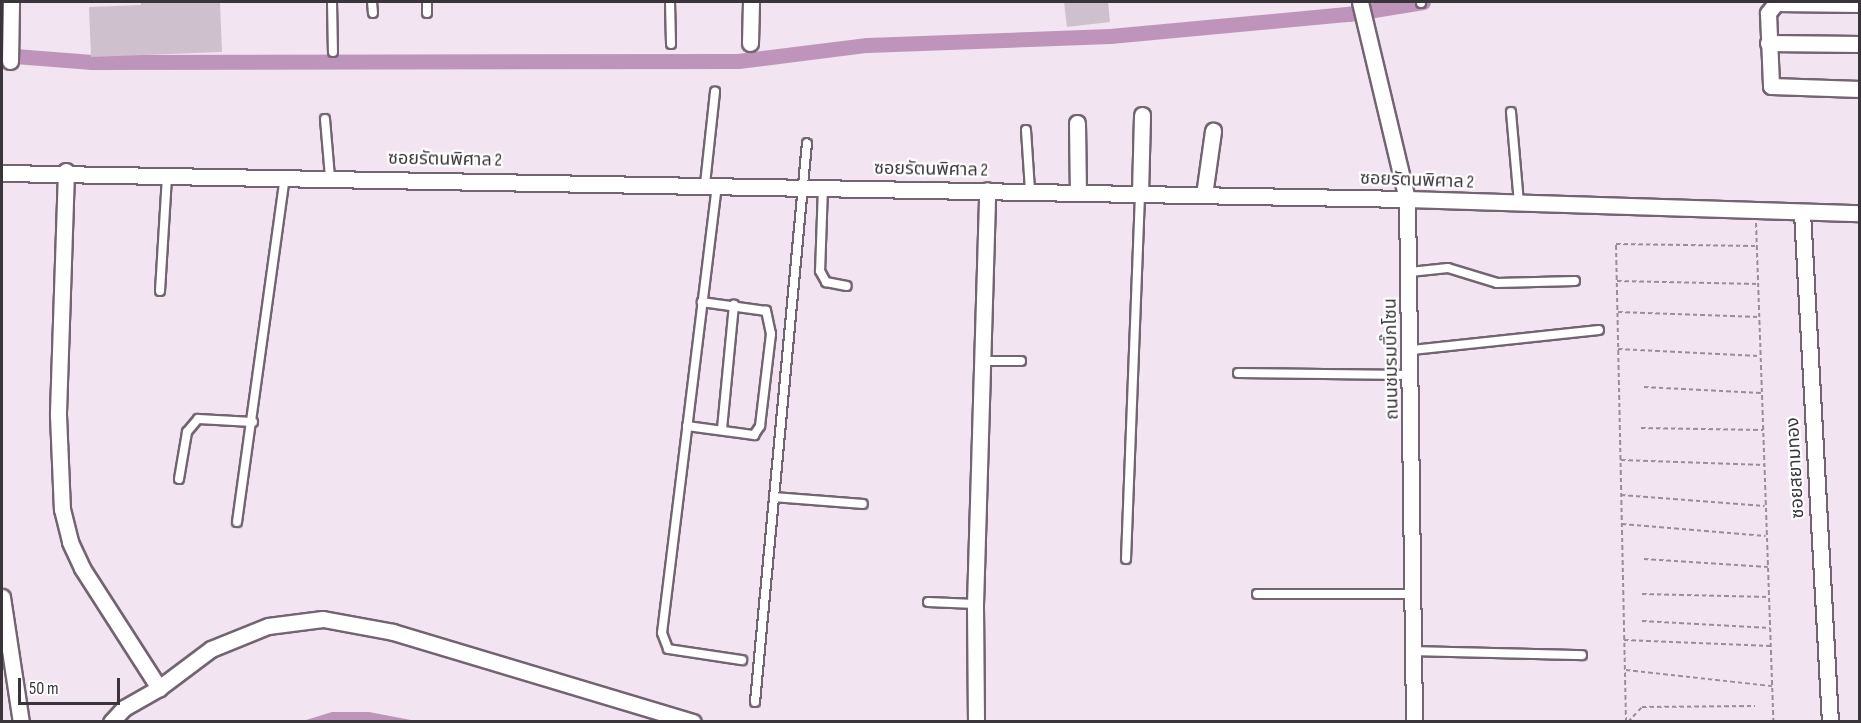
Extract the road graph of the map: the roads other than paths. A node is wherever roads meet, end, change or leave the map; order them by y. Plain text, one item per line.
1 (12, 2) edge
2 (332, 2) edge
3 (372, 2) edge
4 (427, 2) edge
5 (670, 2) edge
6 (751, 2) edge
7 (1360, 2) edge
8 (1860, 4) edge
9 (372, 13) dead end
10 (427, 13) dead end
11 (750, 43) dead end
12 (1768, 43) junction
13 (671, 44) dead end
14 (1860, 44) edge
15 (333, 52) dead end
16 (10, 61) dead end
17 (1860, 89) edge
18 (715, 92) dead end
19 (1511, 112) dead end
20 (1142, 115) dead end
21 (325, 119) dead end
22 (1077, 123) dead end
23 (1026, 130) dead end
24 (1213, 131) dead end
25 (807, 143) dead end
26 (66, 171) junction
27 (2, 172) edge
28 (168, 173) junction
29 (285, 176) junction
30 (330, 177) junction
31 (711, 185) junction
32 (805, 186) junction
33 (823, 187) junction
34 (987, 190) junction
35 (1030, 191) junction
36 (1078, 192) junction
37 (1140, 194) junction
38 (1204, 195) junction
39 (1407, 199) junction
40 (1519, 204) junction
41 (1802, 212) junction
42 (1860, 213) edge
43 (1410, 272) junction
44 (1575, 281) dead end
45 (847, 286) dead end
46 (160, 291) dead end
47 (702, 302) junction
48 (734, 305) junction
49 (1599, 330) dead end
50 (1412, 350) junction
51 (980, 361) junction
52 (1021, 361) dead end
53 (1238, 373) dead end
54 (1412, 375) junction
55 (253, 422) junction
56 (687, 426) junction
57 (722, 429) junction
58 (179, 479) dead end
59 (774, 497) junction
60 (863, 504) dead end
61 (237, 522) dead end
62 (1126, 559) dead end
63 (1257, 594) dead end
64 (1413, 594) junction
65 (2, 597) edge
66 (928, 602) dead end
67 (975, 604) junction
68 (1414, 651) junction
69 (1582, 655) dead end
70 (742, 660) dead end
71 (7, 677) edge
72 (159, 688) junction
73 (755, 702) dead end
74 (21, 722) edge
75 (111, 722) edge
76 (693, 722) edge
77 (976, 722) edge
78 (1414, 722) edge
79 (1830, 722) edge

1 - 16 street
2 - 15 lane
3 - 9 lane
4 - 10 lane
5 - 13 lane
6 - 11 street
7 - 39 street, ถนนชมรมบิ๊กโซน
8 - 12 street
12 - 14 street
12 - 17 street
18 - 31 lane
19 - 40 lane
20 - 37 street
21 - 30 lane
22 - 36 street
23 - 35 lane
24 - 38 street
25 - 32 lane
26 - 27 street, ซอยรัตนพิศาล 2
26 - 28 street, ซอยรัตนพิศาล 2
26 - 72 street
28 - 29 street, ซอยรัตนพิศาล 2
28 - 46 lane
29 - 30 street, ซอยรัตนพิศาล 2
29 - 55 lane
30 - 31 street, ซอยรัตนพิศาล 2
31 - 32 street, ซอยรัตนพิศาล 2
31 - 47 lane
32 - 33 street, ซอยรัตนพิศาล 2
32 - 59 lane
33 - 34 street, ซอยรัตนพิศาล 2
33 - 45 lane
34 - 35 street, ซอยรัตนพิศาล 2
34 - 51 street
35 - 36 street, ซอยรัตนพิศาล 2
36 - 37 street, ซอยรัตนพิศาล 2
37 - 38 street, ซอยรัตนพิศาล 2
37 - 62 lane
38 - 39 street, ซอยรัตนพิศาล 2
39 - 40 street, ซอยรัตนพิศาล 2
39 - 43 street, ถนนชมรมบิ๊กโซน
40 - 41 street, ซอยรัตนพิศาล 2
41 - 42 street, ซอยรัตนพิศาล 2
41 - 79 street, ซอยสยามทอง
43 - 44 lane
43 - 50 street, ถนนชมรมบิ๊กโซน
47 - 48 lane
47 - 56 lane
48 - 57 lane
48 - 57 lane
49 - 50 lane
50 - 54 street, ถนนชมรมบิ๊กโซน
51 - 52 lane
51 - 67 street
53 - 54 lane
54 - 64 street, ถนนชมรมบิ๊กโซน
55 - 58 lane
55 - 61 lane
56 - 57 lane
56 - 70 lane
59 - 60 lane
59 - 73 lane
63 - 64 lane
64 - 68 street, ถนนชมรมบิ๊กโซน
65 - 71 street
66 - 67 lane
67 - 77 street
68 - 69 lane
68 - 78 street, ถนนชมรมบิ๊กโซน
71 - 74 street
72 - 75 street
72 - 76 street

